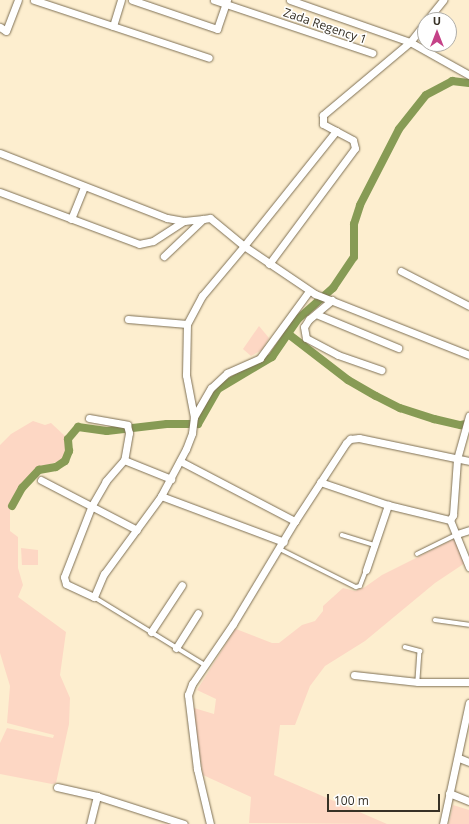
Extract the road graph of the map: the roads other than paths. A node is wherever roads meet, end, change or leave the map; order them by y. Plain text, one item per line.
1 (18, 0) edge
2 (34, 0) edge
3 (121, 0) edge
4 (132, 0) edge
5 (214, 0) edge
6 (290, 0) edge
7 (443, 0) edge
8 (226, 2) edge
9 (152, 3) edge
10 (433, 12) edge
11 (113, 26) junction
12 (0, 27) edge
13 (417, 33) edge
14 (410, 42) junction
15 (372, 53) dead end
16 (209, 58) dead end
17 (469, 75) edge
18 (336, 131) junction
19 (0, 153) edge
20 (84, 186) junction
21 (0, 192) edge
22 (71, 219) junction
23 (203, 219) junction
24 (184, 221) junction
25 (244, 246) junction
26 (164, 256) dead end
27 (269, 264) junction
28 (401, 271) dead end
29 (312, 292) junction
30 (329, 299) junction
31 (469, 306) edge
32 (316, 314) junction
33 (128, 319) dead end
34 (187, 324) junction
35 (398, 348) dead end
36 (469, 355) edge
37 (381, 370) dead end
38 (469, 416) edge
39 (88, 418) dead end
40 (194, 421) junction
41 (457, 459) junction
42 (124, 460) junction
43 (180, 461) junction
44 (469, 461) edge
45 (171, 479) junction
46 (41, 480) dead end
47 (320, 482) junction
48 (161, 496) junction
49 (92, 505) junction
50 (388, 505) junction
51 (450, 520) junction
52 (295, 521) junction
53 (137, 530) junction
54 (469, 530) edge
55 (457, 534) junction
56 (342, 535) dead end
57 (375, 545) junction
58 (282, 546) junction
59 (417, 554) dead end
60 (469, 567) edge
61 (366, 570) joint
62 (182, 585) dead end
63 (94, 597) junction
64 (198, 613) dead end
65 (436, 620) dead end
66 (469, 625) edge
67 (151, 632) junction
68 (405, 647) dead end
69 (176, 648) junction
70 (205, 665) junction
71 (354, 675) dead end
72 (418, 682) junction
73 (469, 682) edge
74 (469, 703) edge
75 (459, 758) junction
76 (469, 762) edge
77 (57, 787) dead end
78 (449, 793) junction
79 (97, 796) junction
80 (469, 801) edge
81 (90, 824) edge
82 (184, 824) edge
83 (210, 824) edge
84 (443, 824) edge

1 - 12 street
2 - 11 street
3 - 11 street
4 - 9 street
5 - 8 street, Zada Regency 1
6 - 14 street
7 - 10 street
8 - 9 street
8 - 15 street, Zada Regency 1
11 - 16 street
13 - 14 street
14 - 17 street
14 - 18 street
18 - 25 street
18 - 27 street
19 - 20 street
20 - 22 street
20 - 24 street
21 - 22 street
22 - 24 street
23 - 24 street
23 - 25 street
23 - 26 street
25 - 27 street
25 - 34 street
27 - 29 street
28 - 31 street
29 - 30 street
29 - 40 street
30 - 32 street
30 - 36 street
32 - 35 street
32 - 37 street
33 - 34 street
34 - 40 street
38 - 41 street
39 - 42 street
40 - 43 street
41 - 44 street
41 - 47 street
41 - 51 street
42 - 45 street
42 - 49 street
43 - 45 street
43 - 52 street
45 - 48 street
46 - 49 street
47 - 50 street
47 - 52 street
48 - 53 street
48 - 58 street
49 - 53 street
49 - 63 street
50 - 51 street
50 - 57 street
51 - 55 street
52 - 58 street
53 - 63 street
54 - 55 street
55 - 59 lane
55 - 60 street
56 - 57 lane
57 - 61 street
58 - 61 lane
58 - 70 street
62 - 67 street
63 - 67 lane
64 - 69 street
65 - 66 lane
67 - 69 lane
68 - 72 lane
69 - 70 lane
70 - 83 street
71 - 72 street
72 - 73 street
74 - 75 street
75 - 76 street
75 - 78 street
77 - 79 street
78 - 80 street
78 - 84 street
79 - 81 street
79 - 82 street

